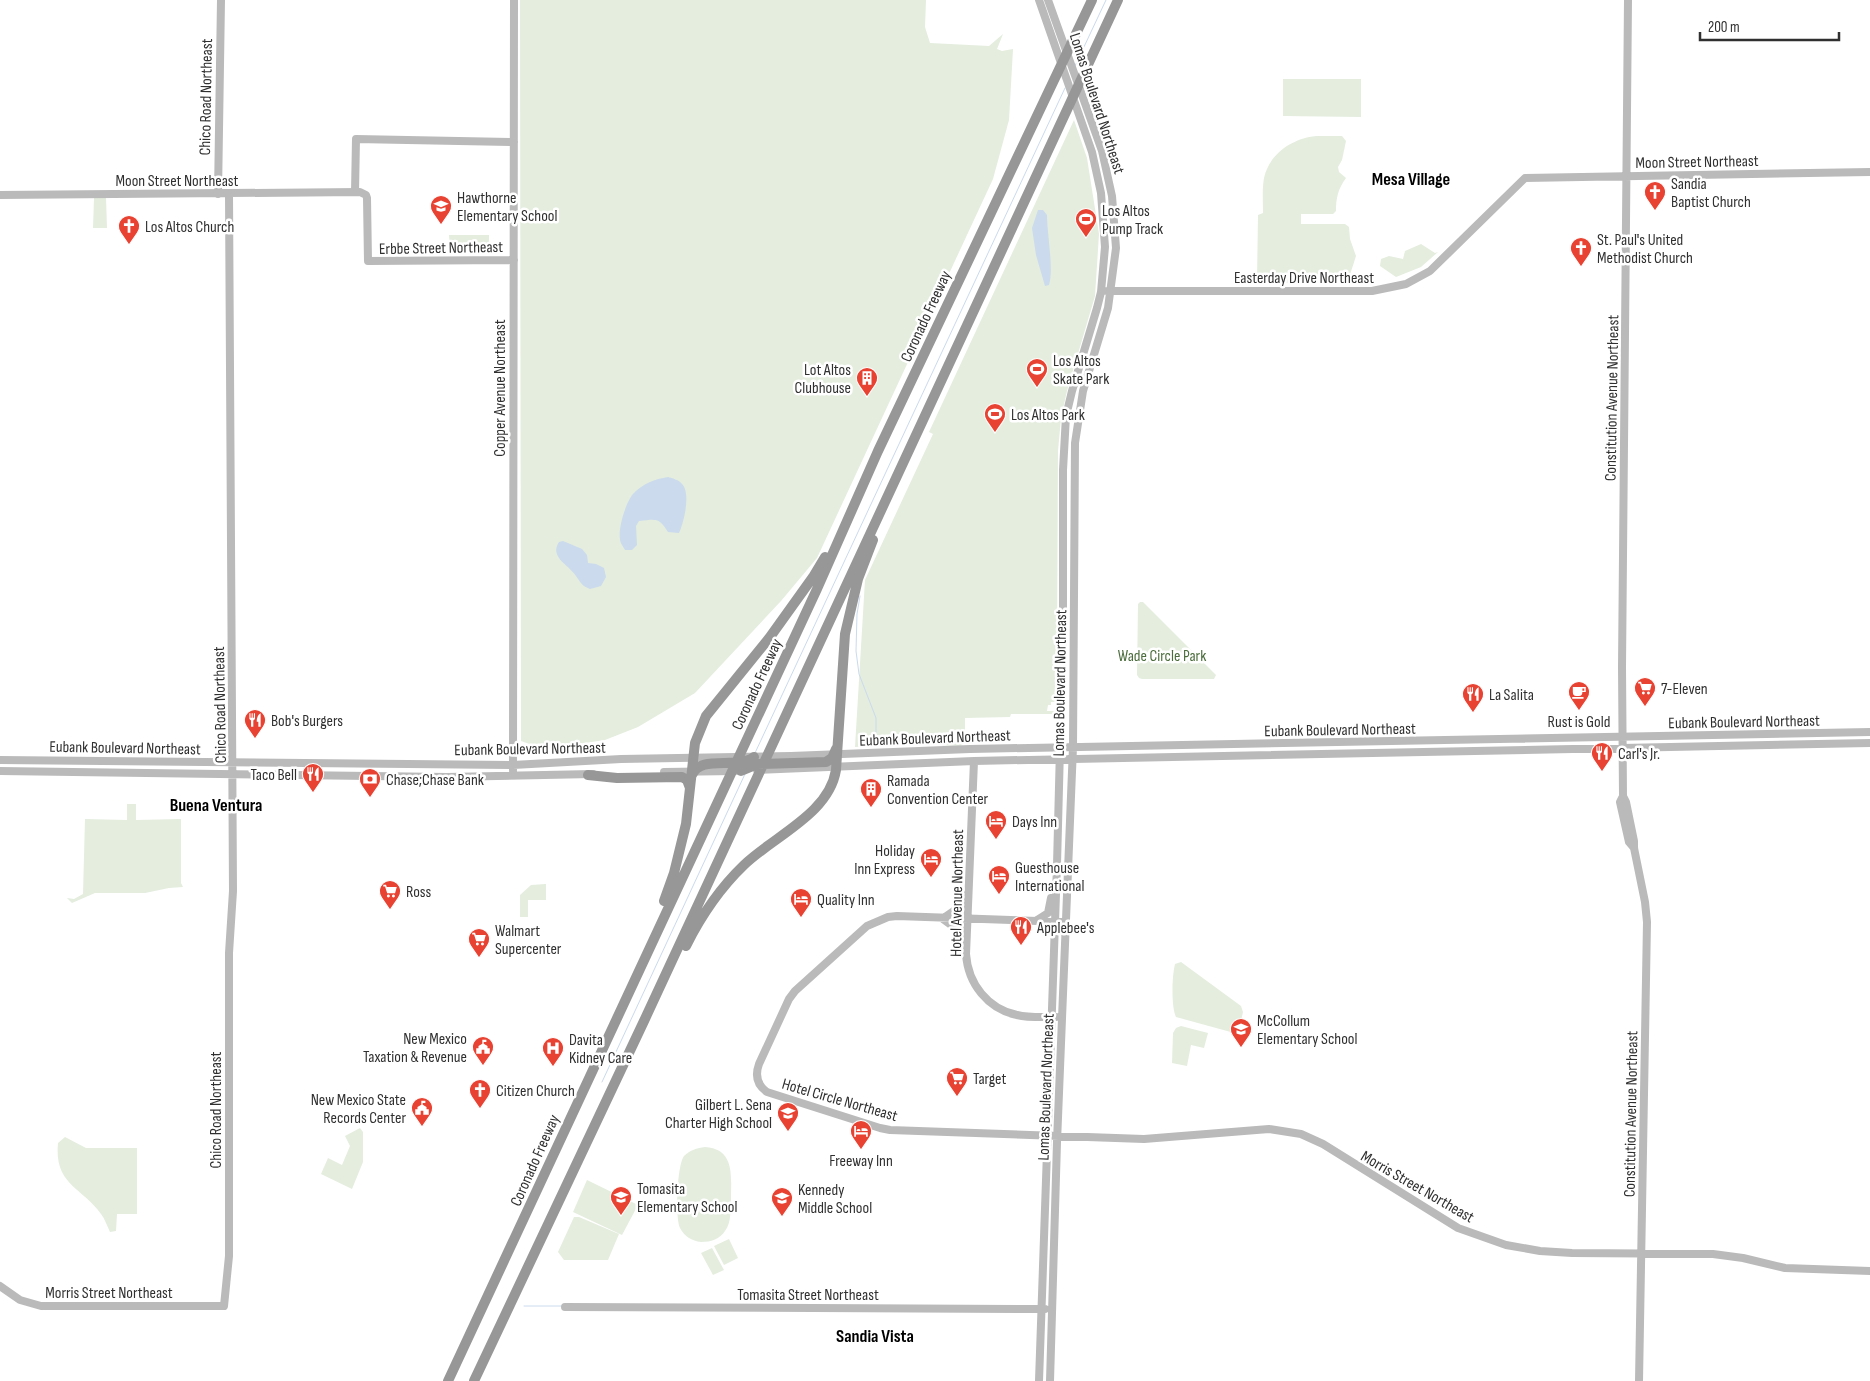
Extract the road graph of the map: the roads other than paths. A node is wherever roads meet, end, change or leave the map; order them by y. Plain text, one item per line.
1 (221, 0) edge
2 (514, 0) edge
3 (1039, 0) edge
4 (1048, 0) edge
5 (1092, 0) edge
6 (1118, 0) edge
7 (1628, 0) edge
8 (514, 142) junction
9 (1870, 172) edge
10 (1627, 176) junction
11 (1525, 178) joint
12 (354, 192) junction
13 (218, 194) junction
14 (229, 194) junction
15 (0, 195) edge
16 (514, 260) junction
17 (1111, 290) junction
18 (1101, 292) junction
19 (878, 451) junction
20 (901, 468) junction
21 (1063, 606) junction
22 (1074, 644) junction
23 (1870, 732) edge
24 (1817, 733) junction
25 (1694, 736) junction
26 (1622, 737) junction
27 (1566, 738) junction
28 (1870, 743) edge
29 (1275, 744) junction
30 (1817, 744) junction
31 (1694, 746) junction
32 (1060, 747) junction
33 (1073, 747) junction
34 (1622, 748) junction
35 (970, 749) junction
36 (1566, 749) junction
37 (1275, 755) junction
38 (754, 757) joint
39 (1072, 759) junction
40 (0, 760) edge
41 (1060, 760) junction
42 (834, 761) junction
43 (974, 761) junction
44 (233, 762) junction
45 (697, 763) junction
46 (788, 763) junction
47 (513, 765) junction
48 (915, 765) junction
49 (0, 771) edge
50 (741, 771) joint
51 (588, 774) junction
52 (233, 775) junction
53 (513, 777) junction
54 (690, 790) junction
55 (1057, 865) junction
56 (968, 889) junction
57 (941, 918) junction
58 (967, 919) junction
59 (1030, 921) junction
60 (1055, 921) junction
61 (1066, 922) junction
62 (966, 948) junction
63 (621, 1006) junction
64 (1051, 1017) junction
65 (1062, 1017) junction
66 (644, 1021) junction
67 (1047, 1136) junction
68 (1057, 1136) junction
69 (1642, 1253) junction
70 (1870, 1271) edge
71 (0, 1286) edge
72 (224, 1306) joint
73 (565, 1307) dead end
74 (1041, 1309) junction
75 (1052, 1309) junction
76 (448, 1381) edge
77 (474, 1381) edge
78 (1039, 1381) edge
79 (1050, 1381) edge
80 (1639, 1381) edge

1 - 13 street, Chico Road Northeast
2 - 8 street, Copper Avenue Northeast
3 - 18 street, Lomas Boulevard Northeast
4 - 17 street, Lomas Boulevard Northeast
5 - 19 highway, Coronado Freeway
6 - 20 highway
7 - 10 street, Constitution Avenue Northeast
8 - 12 street
8 - 16 street, Copper Avenue Northeast
9 - 10 street, Moon Street Northeast
10 - 11 street, Moon Street Northeast
10 - 26 street, Constitution Avenue Northeast
11 - 17 street, Easterday Drive Northeast
12 - 14 street, Moon Street Northeast
12 - 16 street, Erbbe Street Northeast
13 - 14 street, Moon Street Northeast
13 - 15 street, Moon Street Northeast
14 - 44 street, Chico Road Northeast
16 - 47 street, Copper Avenue Northeast
17 - 18 street, Easterday Drive Northeast
17 - 22 street, Lomas Boulevard Northeast
18 - 21 street, Lomas Boulevard Northeast
19 - 45 highway
19 - 63 highway, Coronado Freeway
20 - 42 highway
20 - 66 highway
21 - 22 street
21 - 32 street, Lomas Boulevard Northeast
22 - 33 street, Lomas Boulevard Northeast
23 - 24 street, Eubank Boulevard Northeast
24 - 25 street, Eubank Boulevard Northeast
24 - 30 street
25 - 26 street, Eubank Boulevard Northeast
25 - 31 street
26 - 27 street, Eubank Boulevard Northeast
26 - 34 street, Constitution Avenue Northeast
27 - 29 street, Eubank Boulevard Northeast
27 - 36 street
28 - 30 street, Eubank Boulevard Northeast
29 - 33 street, Eubank Boulevard Northeast
29 - 37 street
30 - 31 street, Eubank Boulevard Northeast
31 - 34 street, Eubank Boulevard Northeast
32 - 33 street, Eubank Boulevard Northeast
32 - 35 street, Eubank Boulevard Northeast
32 - 41 street, Lomas Boulevard Northeast
33 - 39 street, Lomas Boulevard Northeast
34 - 36 street, Eubank Boulevard Northeast
34 - 69 street, Constitution Avenue Northeast
35 - 42 street, Eubank Boulevard Northeast
35 - 48 street
36 - 37 street, Eubank Boulevard Northeast
37 - 39 street, Eubank Boulevard Northeast
38 - 45 highway
38 - 46 street
39 - 41 street, Eubank Boulevard Northeast
39 - 61 street, Lomas Boulevard Northeast
40 - 44 street, Eubank Boulevard Northeast
41 - 43 street, Eubank Boulevard Northeast
41 - 55 street, Lomas Boulevard Northeast
42 - 46 highway
42 - 48 street, Eubank Boulevard Northeast
42 - 66 highway
43 - 48 street, Eubank Boulevard Northeast
43 - 56 street, Hotel Avenue Northeast
44 - 47 street, Eubank Boulevard Northeast
44 - 52 street, Chico Road Northeast
45 - 47 street, Eubank Boulevard Northeast
45 - 50 street, Eubank Boulevard Northeast
45 - 51 street, Eubank Boulevard Northeast
45 - 54 highway
46 - 50 highway
47 - 53 street, Copper Avenue Northeast
49 - 52 street, Eubank Boulevard Northeast
51 - 53 street, Eubank Boulevard Northeast
51 - 54 highway
52 - 53 street, Eubank Boulevard Northeast
52 - 72 street, Chico Road Northeast
54 - 63 highway
55 - 59 street
55 - 60 street, Lomas Boulevard Northeast
56 - 57 street
56 - 58 street, Hotel Avenue Northeast
57 - 58 street, Hotel Circle Northeast
57 - 62 street
57 - 67 street, Hotel Circle Northeast
58 - 59 street, Hotel Circle Northeast
58 - 62 street, Hotel Avenue Northeast
59 - 60 street, Hotel Circle Northeast
60 - 61 street, Hotel Circle Northeast
60 - 64 street, Lomas Boulevard Northeast
61 - 65 street, Lomas Boulevard Northeast
62 - 64 street, Hotel Avenue Northeast
63 - 76 highway, Coronado Freeway
64 - 65 street, Hotel Avenue Northeast
64 - 67 street, Lomas Boulevard Northeast
65 - 68 street, Lomas Boulevard Northeast
66 - 77 highway
67 - 68 street, Morris Street Northeast
67 - 74 street, Lomas Boulevard Northeast
68 - 69 street, Morris Street Northeast
68 - 75 street, Lomas Boulevard Northeast
69 - 70 street, Morris Street Northeast
69 - 80 street, Constitution Avenue Northeast
71 - 72 street, Morris Street Northeast
73 - 74 street, Tomasita Street Northeast
74 - 75 street, Tomasita Street Northeast
74 - 78 street, Lomas Boulevard Northeast
75 - 79 street, Lomas Boulevard Northeast

